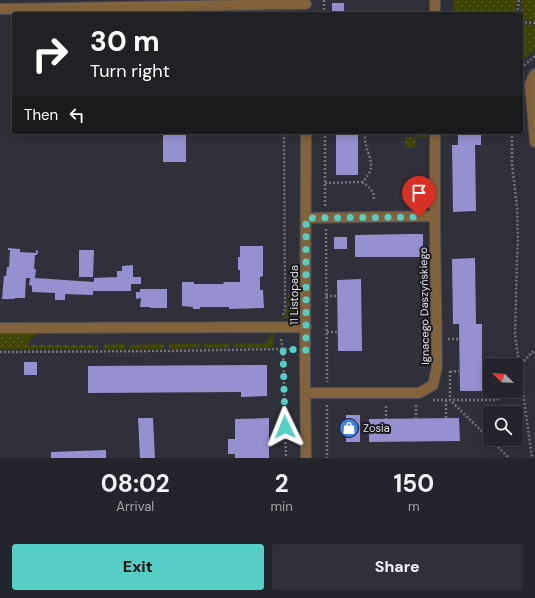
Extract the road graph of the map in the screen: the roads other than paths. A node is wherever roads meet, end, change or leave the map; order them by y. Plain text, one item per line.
1 (435, 0) edge
2 (89, 4) edge
3 (306, 6) edge
4 (0, 9) edge
5 (435, 12) edge
6 (535, 74) edge
7 (306, 134) edge
8 (435, 134) edge
9 (535, 142) edge
10 (435, 216) junction
11 (306, 218) junction
12 (306, 327) junction
13 (0, 328) edge
14 (306, 393) junction
15 (306, 458) edge

1 - 5 street
2 - 3 street
2 - 4 street
6 - 9 street
7 - 11 street, 11 Listopada
8 - 10 street, Ignacego Daszyńskiego
10 - 11 street
10 - 14 street, Ignacego Daszyńskiego
11 - 12 street, 11 Listopada
12 - 13 street
12 - 14 street, 11 Listopada
14 - 15 street, 11 Listopada

